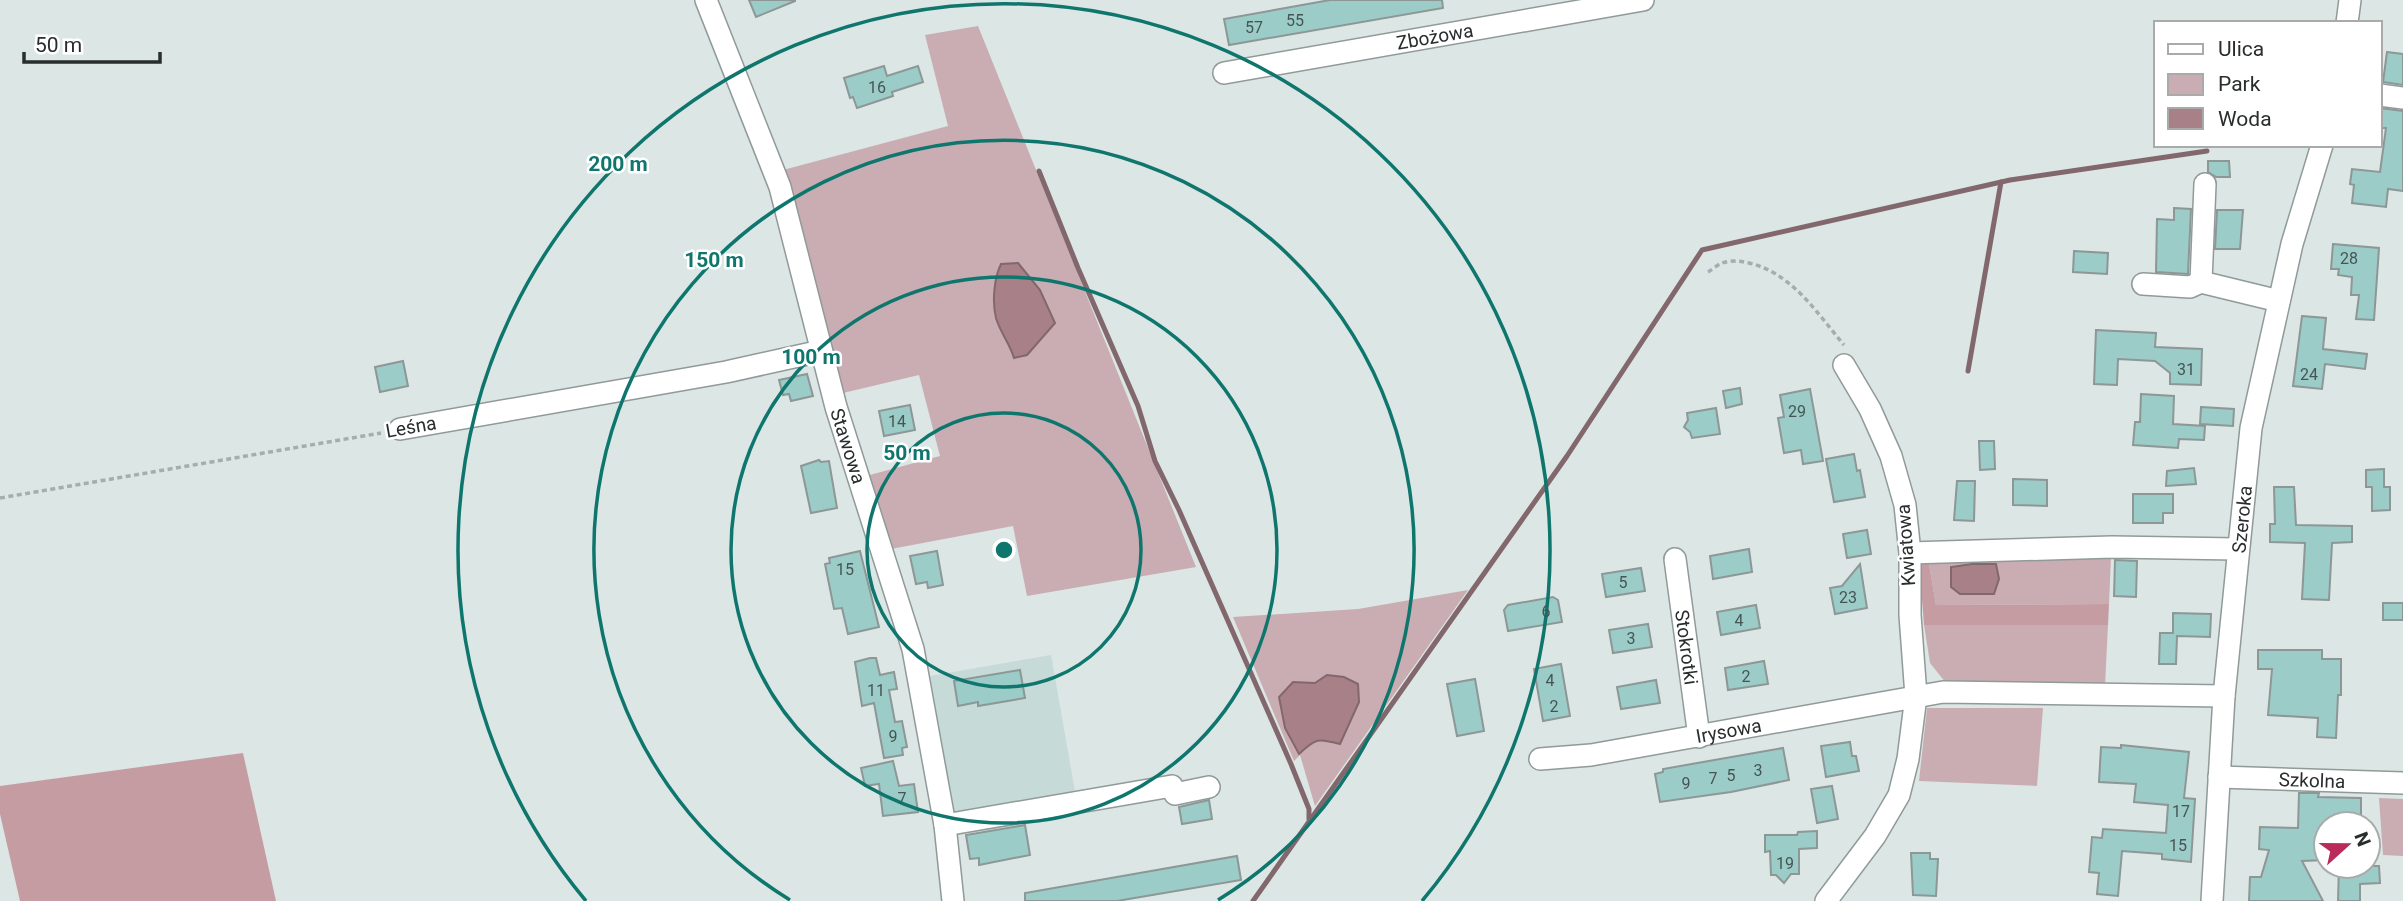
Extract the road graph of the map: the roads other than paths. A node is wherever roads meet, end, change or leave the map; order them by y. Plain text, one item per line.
1 (706, 0) edge
2 (1643, 0) edge
3 (2350, 0) edge
4 (2347, 21) edge
5 (1224, 73) dead end
6 (2382, 95) edge
7 (2403, 98) edge
8 (2321, 147) edge
9 (2205, 184) dead end
10 (2201, 282) junction
11 (2143, 284) dead end
12 (2279, 301) junction
13 (821, 351) junction
14 (1844, 365) road end
15 (400, 429) road end
16 (2237, 549) junction
17 (1910, 553) junction
18 (1675, 559) dead end
19 (1916, 696) junction
20 (2224, 696) junction
21 (1699, 737) junction
22 (1540, 758) dead end
23 (2219, 777) junction
24 (2403, 783) edge
25 (1209, 788) dead end
26 (944, 825) junction
27 (953, 901) edge
28 (1826, 901) edge
29 (2212, 901) edge

1 - 13 street, Stawowa
2 - 5 street, Zbożowa
3 - 4 street
6 - 7 street
8 - 12 street, Szeroka
9 - 10 street
10 - 11 street
10 - 12 street
12 - 16 street, Szeroka
13 - 15 street, Leśna
13 - 26 street, Stawowa
14 - 17 street, Kwiatowa
16 - 17 street
16 - 20 street, Szeroka
17 - 19 street, Kwiatowa
18 - 21 street, Stokrotki
19 - 20 street
19 - 21 street, Irysowa
19 - 28 street, Kwiatowa
20 - 23 street, Szeroka
21 - 22 street, Irysowa
23 - 24 street, Szkolna
23 - 29 street, Szeroka
25 - 26 street
26 - 27 street, Stawowa

